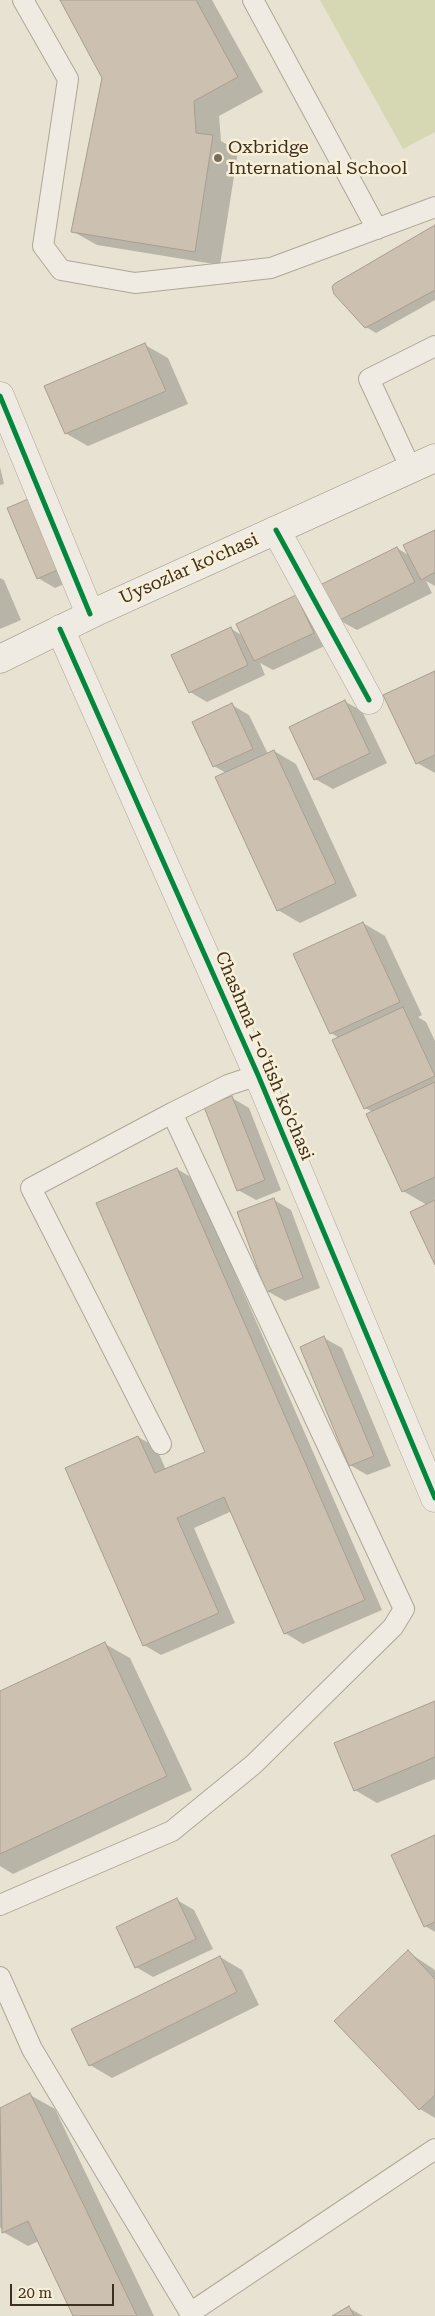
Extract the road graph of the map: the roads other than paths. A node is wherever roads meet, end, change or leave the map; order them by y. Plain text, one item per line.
1 (23, 0) edge
2 (253, 0) edge
3 (435, 207) edge
4 (377, 229) junction
5 (435, 346) edge
6 (0, 396) edge
7 (423, 464) edge
8 (276, 530) junction
9 (90, 614) junction
10 (60, 629) junction
11 (0, 658) edge
12 (369, 700) dead end
13 (258, 1075) junction
14 (172, 1113) junction
15 (162, 1444) dead end
16 (435, 1498) edge
17 (0, 1905) edge
18 (0, 1977) edge
19 (435, 2149) edge
20 (191, 2314) edge

1 - 4 lane
2 - 4 lane
3 - 4 lane
5 - 7 lane
6 - 9 street
7 - 8 street, Uysozlar ko'chasi
8 - 9 street, Uysozlar ko'chasi
8 - 12 street
9 - 10 street, Uysozlar ko'chasi
10 - 11 street, Uysozlar ko'chasi
10 - 13 street, Chashma 1-o'tish ko'chasi
13 - 14 lane
13 - 16 street, Chashma 1-o'tish ko'chasi
14 - 15 lane
14 - 17 lane
18 - 20 lane
19 - 20 lane

